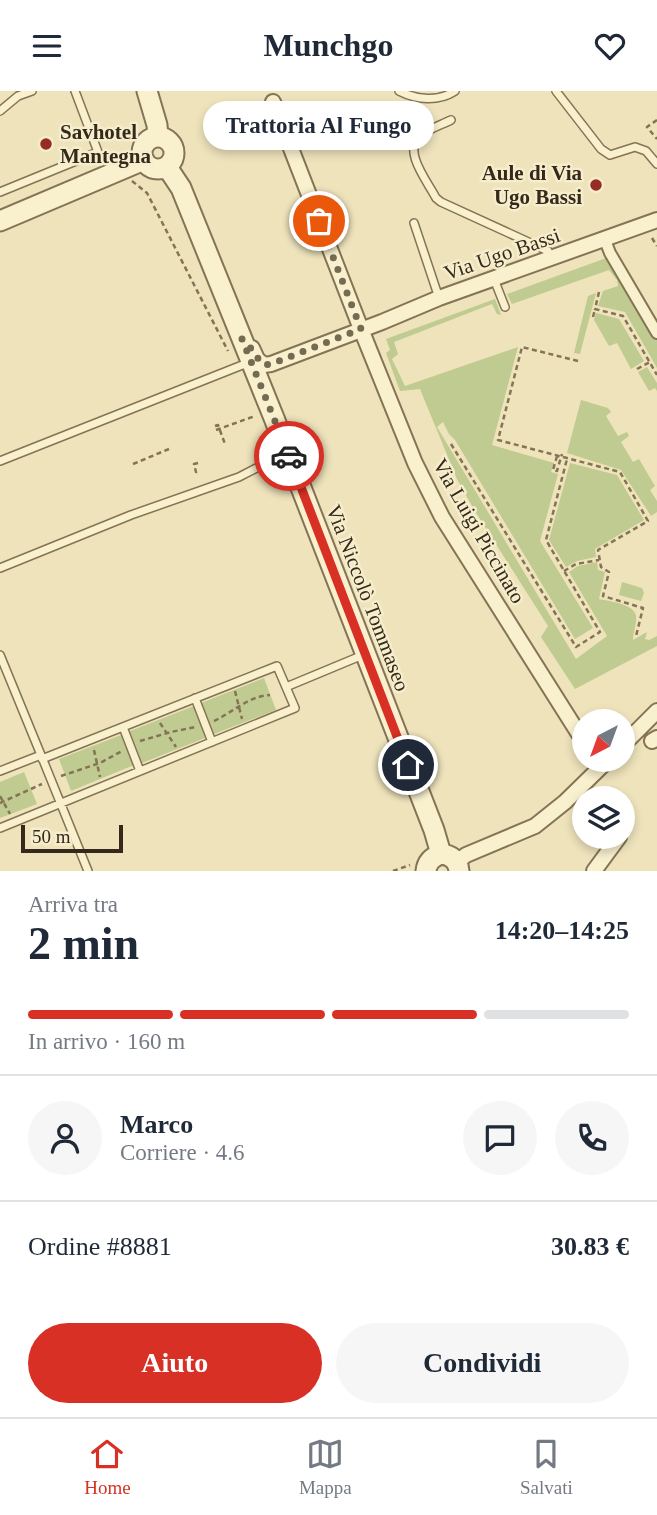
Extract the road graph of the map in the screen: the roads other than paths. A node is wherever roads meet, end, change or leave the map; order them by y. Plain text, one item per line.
1 (32, 91) edge
2 (75, 91) edge
3 (146, 91) edge
4 (399, 91) edge
5 (455, 91) edge
6 (556, 91) edge
7 (270, 97) edge
8 (0, 111) edge
9 (451, 120) dead end
10 (158, 137) junction
11 (144, 160) junction
12 (657, 164) edge
13 (167, 167) junction
14 (0, 191) edge
15 (657, 220) edge
16 (0, 221) edge
17 (414, 223) dead end
18 (604, 240) junction
19 (552, 258) junction
20 (494, 279) junction
21 (439, 298) junction
22 (505, 307) dead end
23 (361, 329) junction
24 (657, 333) edge
25 (242, 339) junction
26 (244, 365) junction
27 (288, 454) junction
28 (0, 461) edge
29 (0, 568) edge
30 (365, 654) junction
31 (0, 655) edge
32 (286, 687) junction
33 (195, 698) junction
34 (657, 711) edge
35 (572, 723) edge
36 (123, 727) junction
37 (635, 733) edge
38 (212, 742) junction
39 (42, 757) junction
40 (0, 771) edge
41 (140, 771) junction
42 (592, 772) edge
43 (60, 803) junction
44 (0, 828) edge
45 (610, 849) edge
46 (452, 862) edge
47 (88, 871) edge
48 (426, 871) edge
49 (594, 871) edge

1 - 8 lane
2 - 14 lane
3 - 10 street, Via Niccolò Tommaseo
4 - 5 lane
6 - 12 lane
7 - 23 street
9 - 19 lane
10 - 11 street
10 - 13 street, Via Niccolò Tommaseo
11 - 13 street
11 - 16 street
13 - 25 street, Via Niccolò Tommaseo
15 - 18 street, Via Ugo Bassi
17 - 21 lane
18 - 19 street, Via Ugo Bassi
18 - 24 street
19 - 20 street, Via Ugo Bassi
20 - 21 street, Via Ugo Bassi
20 - 22 lane
21 - 23 street, Via Ugo Bassi
23 - 25 street, Via Ugo Bassi
23 - 35 street, Via Luigi Piccinato
25 - 26 street, Via Niccolò Tommaseo
26 - 27 street, Via Niccolò Tommaseo
26 - 28 lane
27 - 29 lane
27 - 30 street, Via Niccolò Tommaseo
30 - 32 lane
30 - 46 street, Via Niccolò Tommaseo
31 - 39 lane
32 - 33 lane
32 - 38 lane
33 - 36 lane
33 - 38 lane
34 - 37 street
36 - 39 lane
36 - 41 lane
38 - 41 lane
39 - 40 lane
39 - 43 lane
41 - 43 lane
42 - 46 street
43 - 44 lane
43 - 47 lane
45 - 49 street
46 - 48 street

